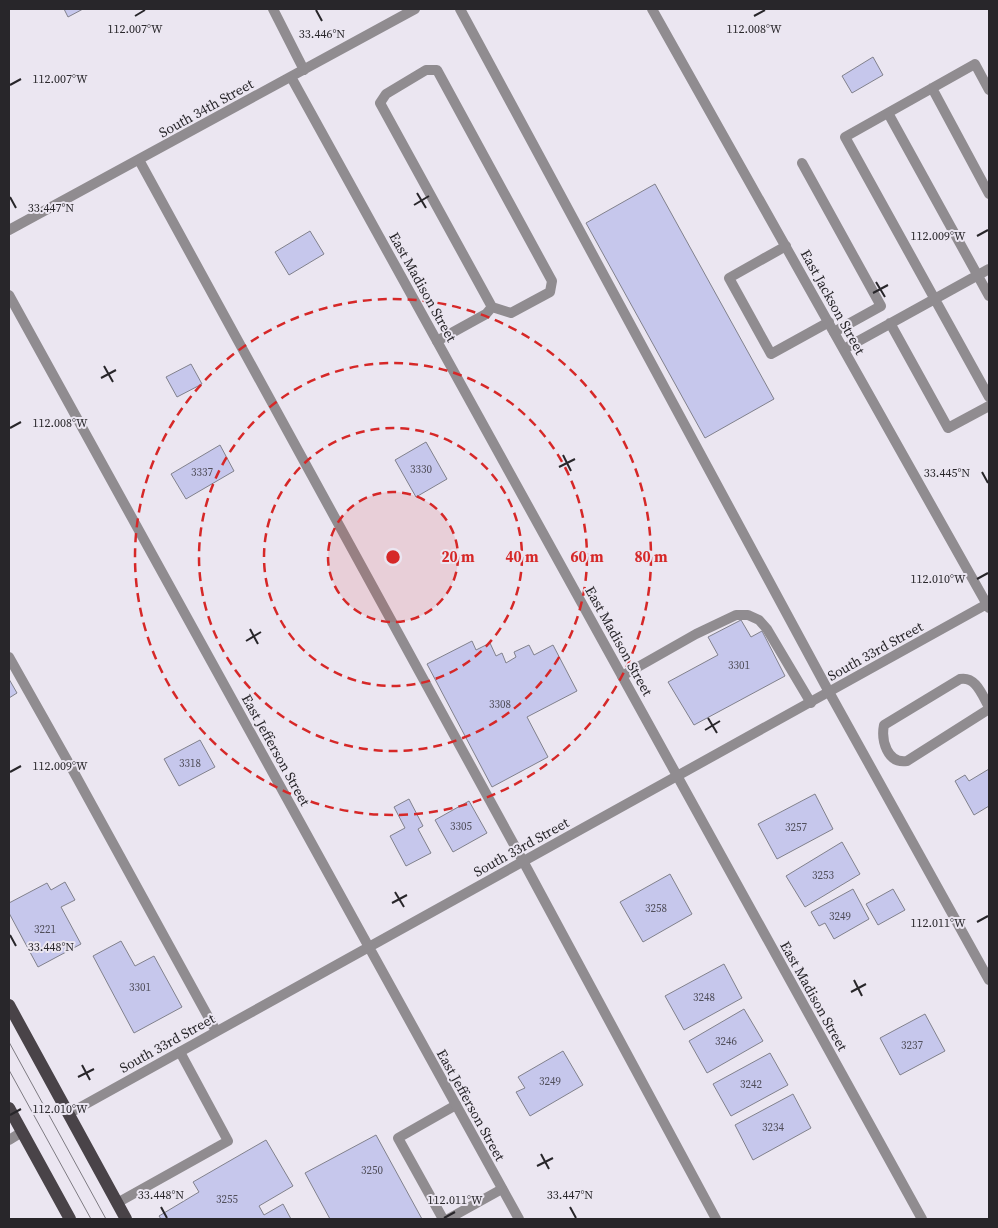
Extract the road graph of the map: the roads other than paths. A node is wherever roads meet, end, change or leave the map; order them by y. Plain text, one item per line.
1 (273, 9) edge
2 (415, 9) edge
3 (460, 9) edge
4 (652, 9) edge
5 (304, 70) junction
6 (291, 77) junction
7 (932, 88) junction
8 (989, 90) edge
9 (888, 113) junction
10 (139, 160) junction
11 (802, 162) dead end
12 (989, 194) edge
13 (9, 230) edge
14 (786, 246) junction
15 (989, 269) edge
16 (978, 275) junction
17 (9, 295) edge
18 (989, 296) edge
19 (935, 299) junction
20 (492, 307) junction
21 (829, 322) junction
22 (890, 324) junction
23 (834, 332) junction
24 (437, 341) junction
25 (844, 349) junction
26 (989, 397) edge
27 (989, 406) edge
28 (989, 605) edge
29 (9, 657) edge
30 (622, 676) junction
31 (829, 692) junction
32 (811, 703) junction
33 (989, 708) edge
34 (678, 776) junction
35 (523, 861) junction
36 (368, 946) junction
37 (989, 980) edge
38 (9, 1005) edge
39 (216, 1031) junction
40 (180, 1052) junction
41 (456, 1105) junction
42 (9, 1108) edge
43 (68, 1114) junction
44 (22, 1132) junction
45 (9, 1140) edge
46 (502, 1189) junction
47 (117, 1203) junction
48 (70, 1219) edge
49 (126, 1219) edge
50 (443, 1219) edge
51 (448, 1219) edge
52 (519, 1219) edge
53 (716, 1219) edge
54 (922, 1219) edge

1 - 5 street
2 - 5 street, South 34th Street
3 - 31 street
4 - 14 street, East Jackson Street
5 - 6 street, South 34th Street
6 - 10 street, South 34th Street
6 - 24 street, East Madison Street
7 - 8 street
7 - 9 street
7 - 12 street
9 - 16 street
9 - 19 street
10 - 13 street, South 34th Street
10 - 35 street
11 - 23 street
14 - 21 street, East Jackson Street
14 - 21 street
15 - 16 street
16 - 18 street
16 - 19 street
17 - 36 street, East Jefferson Street
19 - 22 street
19 - 26 street
20 - 20 street
20 - 24 street
21 - 23 street, East Jackson Street
22 - 25 street
22 - 27 street
23 - 25 street, East Jackson Street
24 - 30 street, East Madison Street
25 - 28 street, East Jackson Street
28 - 31 street, South 33rd Street
29 - 39 street
30 - 32 street
30 - 34 street, East Madison Street
31 - 32 street, South 33rd Street
31 - 37 street
32 - 34 street, South 33rd Street
33 - 33 street
34 - 35 street, South 33rd Street
34 - 54 street, East Madison Street
35 - 36 street, South 33rd Street
35 - 53 street
36 - 39 street, South 33rd Street
36 - 41 street, East Jefferson Street
38 - 43 main road
39 - 40 street, South 33rd Street
40 - 43 street, South 33rd Street
40 - 47 street
41 - 46 street, East Jefferson Street
41 - 50 street
42 - 44 main road
43 - 47 main road
44 - 45 street
44 - 48 main road
46 - 51 street
46 - 52 street, East Jefferson Street
47 - 49 main road

